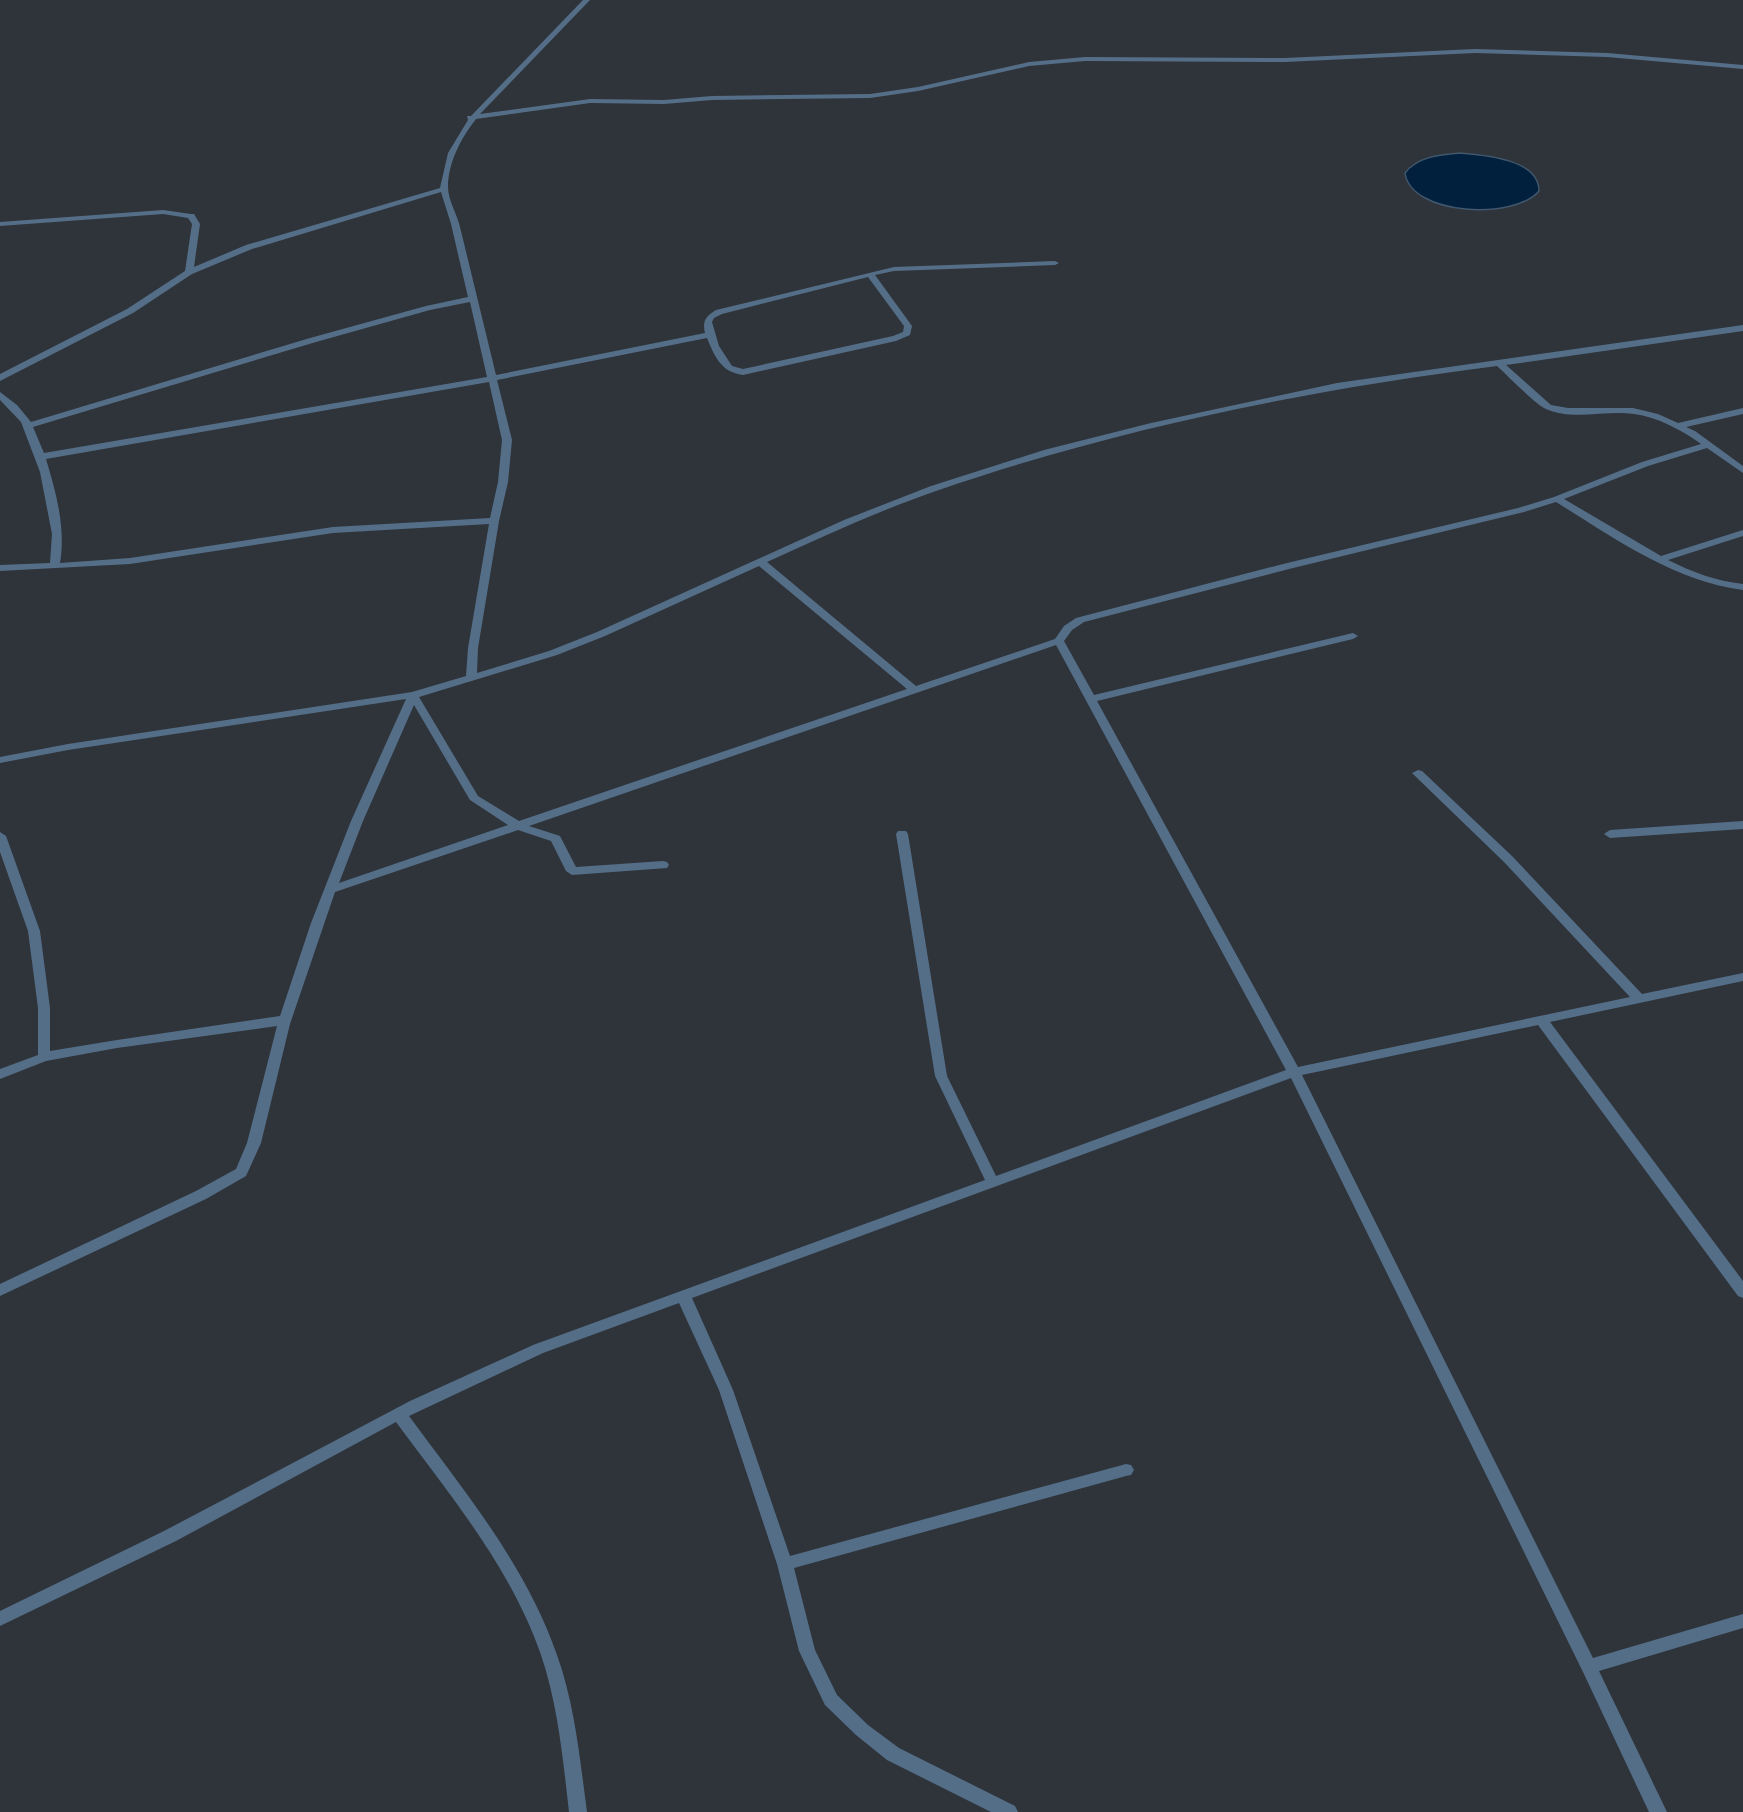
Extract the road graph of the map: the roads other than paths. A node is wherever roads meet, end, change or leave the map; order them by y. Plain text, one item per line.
1 (587, 0) edge
2 (1743, 67) edge
3 (470, 118) junction
4 (444, 189) junction
5 (0, 224) edge
6 (1055, 263) dead end
7 (189, 272) junction
8 (870, 274) junction
9 (472, 299) junction
10 (1743, 328) edge
11 (709, 335) junction
12 (1500, 363) junction
13 (0, 378) edge
14 (491, 379) junction
15 (0, 395) edge
16 (1743, 411) edge
17 (28, 426) junction
18 (1678, 426) junction
19 (1708, 445) junction
20 (39, 457) junction
21 (1743, 470) edge
22 (1557, 500) junction
23 (494, 520) junction
24 (1743, 533) edge
25 (1660, 559) junction
26 (760, 561) junction
27 (54, 566) junction
28 (0, 568) edge
29 (1743, 587) edge
30 (1353, 636) dead end
31 (1059, 641) junction
32 (471, 676) junction
33 (914, 690) junction
34 (413, 695) junction
35 (1091, 699) junction
36 (0, 760) edge
37 (1418, 773) dead end
38 (1743, 825) edge
39 (518, 826) junction
40 (902, 834) dead end
41 (1610, 834) dead end
42 (0, 836) edge
43 (663, 865) dead end
44 (330, 890) junction
45 (1743, 977) edge
46 (1640, 1000) junction
47 (286, 1020) junction
48 (1541, 1020) junction
49 (44, 1057) junction
50 (1294, 1072) junction
51 (0, 1074) edge
52 (993, 1183) junction
53 (1742, 1288) edge
54 (0, 1290) edge
55 (683, 1295) junction
56 (399, 1414) junction
57 (1126, 1470) dead end
58 (785, 1564) junction
59 (0, 1619) edge
60 (1743, 1621) edge
61 (1589, 1667) junction
62 (578, 1812) edge
63 (1009, 1812) edge
64 (1658, 1812) edge

1 - 3 street
2 - 3 street
3 - 4 street
4 - 7 street
4 - 9 street
5 - 7 street
6 - 8 street
7 - 13 street
8 - 11 street
8 - 11 street
9 - 14 street
9 - 17 street
10 - 12 street
11 - 14 street
12 - 18 street
12 - 26 street
14 - 20 street
14 - 23 street
15 - 17 street
16 - 18 street
17 - 20 street
18 - 19 street
19 - 21 street
19 - 22 street
20 - 27 street
22 - 25 street
22 - 31 street
23 - 27 street
23 - 32 street
24 - 25 street
25 - 29 street
26 - 32 street
26 - 33 street
27 - 28 street
30 - 35 street
31 - 33 street
31 - 35 street
32 - 34 street
33 - 39 street
34 - 36 street
34 - 39 street
34 - 44 street
35 - 50 street
37 - 46 street
38 - 41 street
39 - 43 street
39 - 44 street
40 - 52 street
42 - 49 street
44 - 47 street
45 - 46 street
46 - 48 street
47 - 49 street
47 - 54 street
48 - 50 street
48 - 53 street
49 - 51 street
50 - 52 street
50 - 61 street
52 - 55 street
55 - 56 street
55 - 58 street
56 - 59 street
56 - 62 street
57 - 58 street
58 - 63 street
60 - 61 street
61 - 64 street

